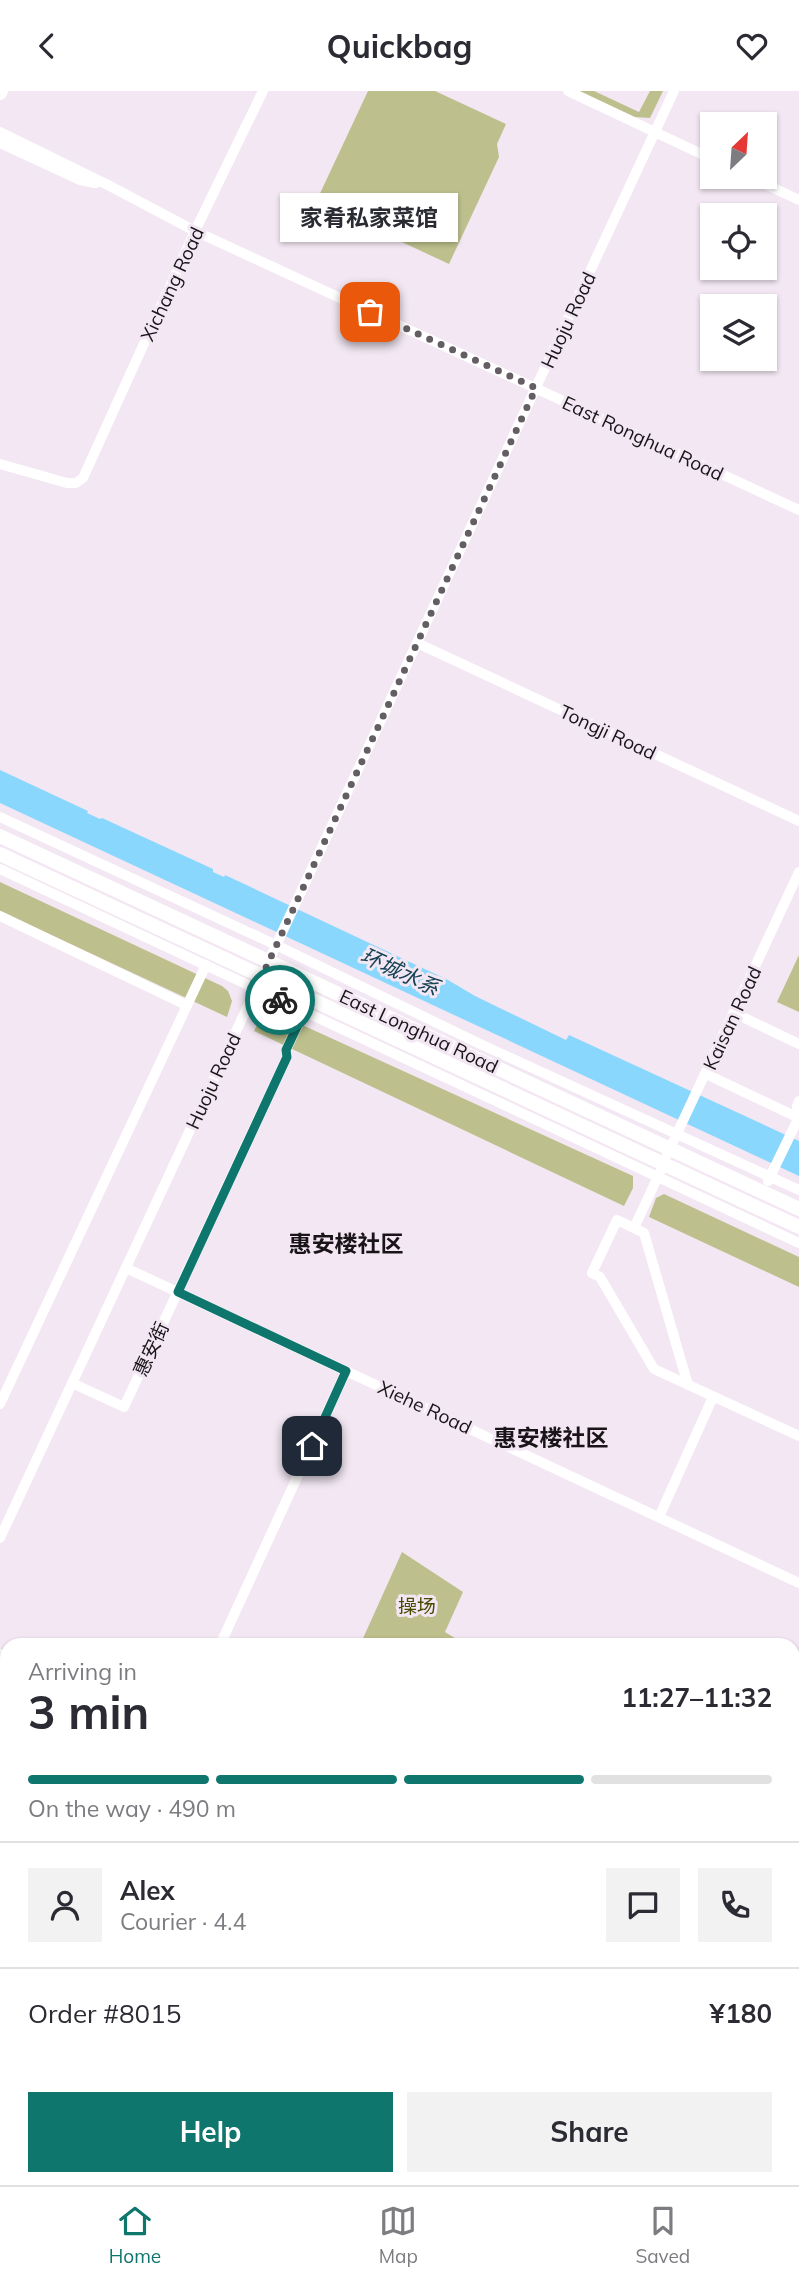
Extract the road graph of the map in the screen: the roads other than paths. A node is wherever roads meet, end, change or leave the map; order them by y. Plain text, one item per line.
1 (263, 91) edge
2 (568, 91) edge
3 (674, 91) edge
4 (0, 132) edge
5 (655, 132) junction
6 (0, 143) edge
7 (700, 153) edge
8 (108, 185) junction
9 (776, 189) edge
10 (799, 200) edge
11 (195, 231) junction
12 (536, 388) junction
13 (0, 464) edge
14 (799, 510) edge
15 (418, 643) junction
16 (0, 817) edge
17 (799, 821) edge
18 (0, 836) edge
19 (0, 854) edge
20 (0, 869) edge
21 (799, 872) edge
22 (0, 916) edge
23 (279, 940) junction
24 (269, 961) junction
25 (206, 965) junction
26 (259, 983) junction
27 (186, 1005) junction
28 (304, 1012) junction
29 (734, 1013) junction
30 (799, 1044) edge
31 (706, 1074) junction
32 (799, 1101) edge
33 (797, 1120) edge
34 (680, 1128) junction
35 (670, 1149) junction
36 (661, 1170) junction
37 (773, 1172) junction
38 (799, 1190) edge
39 (763, 1192) junction
40 (799, 1209) edge
41 (799, 1227) edge
42 (634, 1228) junction
43 (799, 1243) edge
44 (126, 1268) junction
45 (178, 1292) junction
46 (346, 1371) junction
47 (72, 1383) junction
48 (688, 1385) junction
49 (713, 1397) junction
50 (0, 1404) edge
51 (799, 1436) edge
52 (659, 1517) junction
53 (0, 1538) edge
54 (799, 1583) edge
55 (223, 1638) edge

1 - 11 street, Xichang Road
2 - 5 street
3 - 5 street, Huoju Road
4 - 8 street, East Ronghua Road
5 - 7 street
5 - 12 street, Huoju Road
6 - 8 street, East Ronghua Road
8 - 11 street, East Ronghua Road
9 - 10 street
11 - 12 street, East Ronghua Road
11 - 13 street, Xichang Road
12 - 14 street, East Ronghua Road
12 - 15 street, Huoju Road
15 - 17 street, Tongji Road
15 - 23 street, Huoju Road
16 - 23 street
18 - 24 main road, East Longhua Road
19 - 26 main road, East Longhua Road
20 - 25 street
21 - 29 street, Kaisan Road
22 - 27 street
23 - 24 street, Huoju Road
23 - 34 street
24 - 26 street, Huoju Road
24 - 35 main road, East Longhua Road
25 - 26 street
25 - 27 street
26 - 28 street
26 - 36 main road, East Longhua Road
26 - 44 street, Huoju Road
27 - 50 street
28 - 36 street
28 - 45 street, 惠安街
29 - 30 street
29 - 31 street, Kaisan Road
31 - 33 street
31 - 34 street, Kaisan Road
32 - 33 street
33 - 37 street
34 - 35 street, Kaisan Road
34 - 37 street
35 - 36 street, Kaisan Road
35 - 39 main road, East Longhua Road
36 - 41 main road, East Longhua Road
36 - 42 street, Kaisan Road
36 - 43 street
37 - 38 street
37 - 39 street
39 - 40 main road, East Longhua Road
42 - 48 street
42 - 48 street
44 - 45 street, Xiehe Road
44 - 47 street, Huoju Road
45 - 46 street, Xiehe Road
45 - 47 street, 惠安街
46 - 52 street, Xiehe Road
46 - 55 street
47 - 53 street, Huoju Road
48 - 49 street
49 - 51 street
49 - 52 street
52 - 54 street, Xiehe Road

